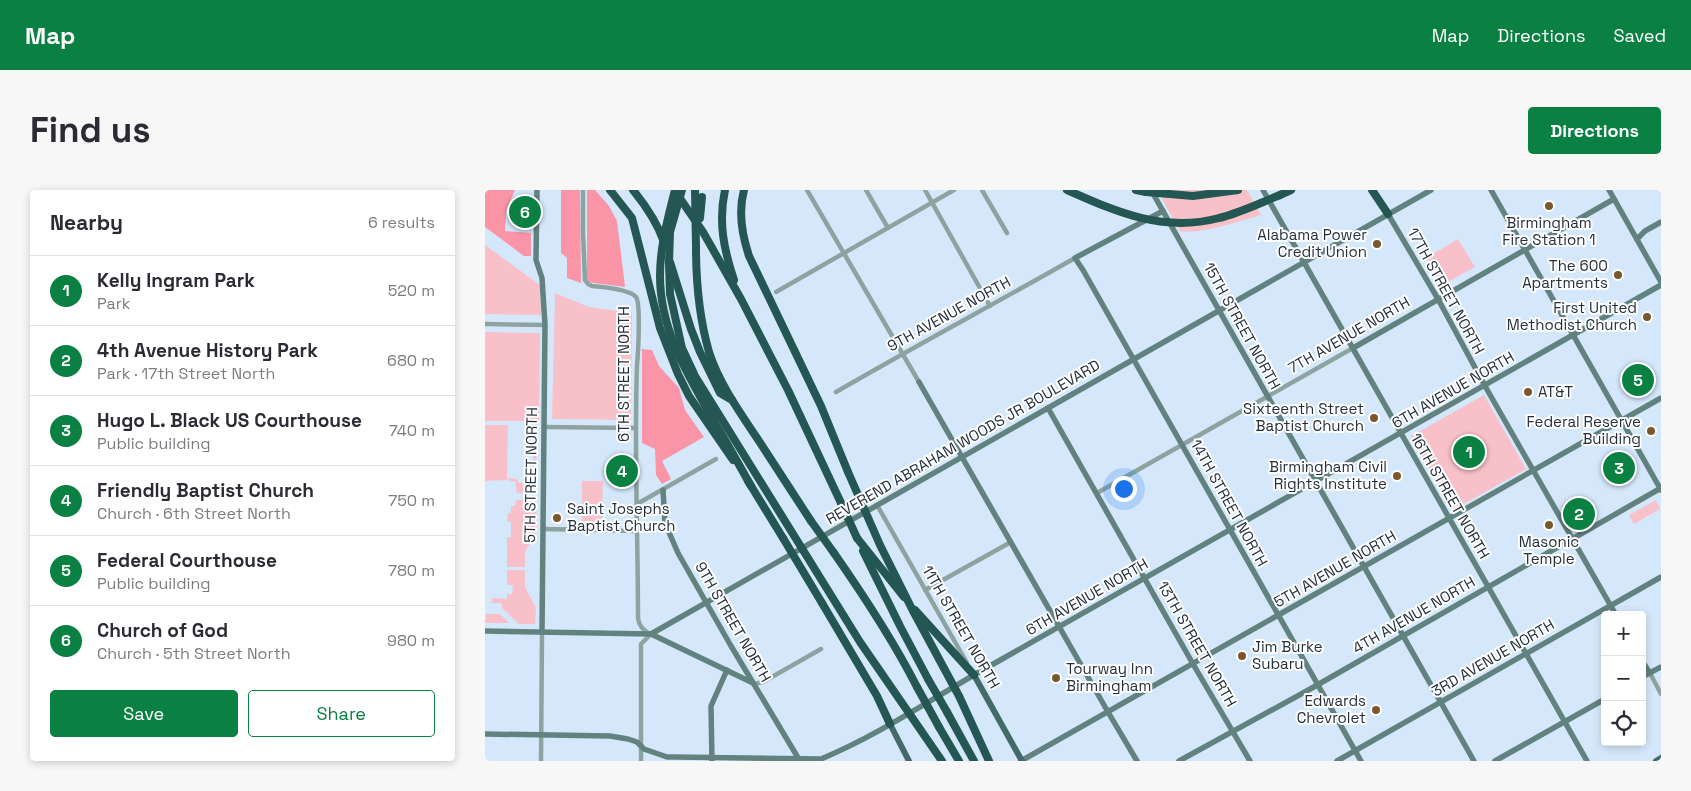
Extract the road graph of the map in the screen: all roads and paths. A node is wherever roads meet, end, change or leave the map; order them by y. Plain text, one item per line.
1 (537, 190) edge
2 (583, 190) edge
3 (610, 190) edge
4 (633, 190) edge
5 (675, 190) edge
6 (681, 190) edge
7 (695, 190) edge
8 (725, 190) edge
9 (807, 190) edge
10 (866, 190) edge
11 (925, 190) edge
12 (954, 190) edge
13 (982, 190) edge
14 (1067, 190) edge
15 (1136, 190) edge
16 (1151, 190) edge
17 (1238, 190) edge
18 (1263, 190) edge
19 (1291, 190) edge
20 (1372, 190) edge
21 (1431, 190) edge
22 (1491, 190) edge
23 (1609, 190) edge
24 (743, 192) edge
25 (702, 194) edge
26 (1614, 200) junction
27 (932, 203) junction
28 (1163, 211) junction
29 (692, 214) junction
30 (1389, 214) junction
31 (1661, 222) edge
32 (888, 228) junction
33 (1007, 233) dead end
34 (1637, 239) junction
35 (696, 247) junction
36 (1525, 250) junction
37 (844, 253) junction
38 (1075, 258) junction
39 (1304, 263) junction
40 (1661, 284) edge
41 (776, 292) dead end
42 (741, 299) junction
43 (1438, 299) junction
44 (991, 306) junction
45 (1219, 310) junction
46 (485, 324) edge
47 (545, 325) junction
48 (1573, 335) junction
49 (1353, 348) junction
50 (903, 353) junction
51 (1134, 359) junction
52 (919, 382) joint
53 (1485, 386) junction
54 (837, 392) dead end
55 (1268, 396) junction
56 (1661, 398) edge
57 (731, 400) junction
58 (1048, 408) junction
59 (1622, 420) junction
60 (545, 427) junction
61 (636, 428) junction
62 (1400, 434) junction
63 (1182, 445) junction
64 (962, 457) junction
65 (716, 460) dead end
66 (1534, 470) junction
67 (1316, 482) junction
68 (751, 486) junction
69 (1661, 489) edge
70 (663, 490) junction
71 (1097, 493) junction
72 (637, 504) junction
73 (877, 505) junction
74 (1449, 518) junction
75 (543, 530) junction
76 (1230, 530) junction
77 (637, 531) junction
78 (857, 538) junction
79 (1573, 538) junction
80 (1011, 542) junction
81 (1364, 567) junction
82 (1661, 577) edge
83 (1145, 578) junction
84 (1488, 587) junction
85 (925, 590) junction
86 (706, 602) junction
87 (1611, 605) junction
88 (1614, 611) edge
89 (1279, 615) junction
90 (1059, 627) junction
91 (485, 631) edge
92 (542, 632) junction
93 (651, 634) junction
94 (1403, 635) junction
95 (821, 650) dead end
96 (1526, 653) junction
97 (1193, 664) junction
98 (1661, 667) edge
99 (1646, 668) edge
100 (727, 670) junction
101 (1649, 673) junction
102 (974, 675) junction
103 (1646, 675) edge
104 (754, 684) junction
105 (1318, 684) junction
106 (1661, 694) edge
107 (1601, 701) edge
108 (1441, 702) junction
109 (1108, 712) junction
110 (1565, 721) junction
111 (890, 724) junction
112 (1232, 731) junction
113 (485, 734) edge
114 (541, 735) junction
115 (641, 746) junction
116 (1355, 751) junction
117 (1661, 758) edge
118 (712, 759) edge
119 (800, 760) edge
120 (541, 761) edge
121 (641, 761) edge
122 (909, 761) edge
123 (942, 761) edge
124 (959, 761) edge
125 (974, 761) edge
126 (989, 761) edge
127 (1022, 761) edge
128 (1137, 761) edge
129 (1179, 761) edge
130 (1250, 761) edge
131 (1337, 761) edge
132 (1361, 761) edge
133 (1474, 761) edge
134 (1495, 761) edge
135 (1587, 761) edge
136 (1656, 761) edge

1 - 47 street, 5TH STREET NORTH
2 - 61 street, 6TH STREET NORTH
3 - 68 highway, bridge
4 - 57 highway
5 - 29 highway
5 - 68 highway, bridge
6 - 29 highway
6 - 123 highway, bridge
7 - 35 highway, bridge
8 - 42 highway
9 - 37 street
10 - 32 street
11 - 27 street
12 - 27 street
13 - 33 street
14 - 19 highway, bridge
15 - 17 highway, bridge
16 - 28 street, 15TH STREET NORTH
18 - 39 street, 16TH STREET NORTH
20 - 30 highway
21 - 30 street, REVEREND ABRAHAM WOODS JR BOULEVARD
22 - 36 street
23 - 26 street
24 - 126 highway, bridge
25 - 35 highway, bridge
26 - 34 street
26 - 36 street, 7TH AVENUE NORTH
27 - 32 street
27 - 44 street
28 - 38 street
28 - 45 street, 15TH STREET NORTH
29 - 42 highway
30 - 39 street, REVEREND ABRAHAM WOODS JR BOULEVARD
30 - 43 street, 17TH STREET NORTH
31 - 34 street
32 - 37 street
34 - 40 street
35 - 57 highway
36 - 43 street, 7TH AVENUE NORTH
36 - 48 street
37 - 41 street
37 - 50 street
38 - 44 street, 9TH AVENUE NORTH
38 - 51 street, 14TH STREET NORTH
39 - 45 street, REVEREND ABRAHAM WOODS JR BOULEVARD
39 - 49 street, 16TH STREET NORTH
40 - 48 street, 6TH AVENUE NORTH
42 - 78 highway, bridge
43 - 49 street, 7TH AVENUE NORTH
43 - 53 street, 17TH STREET NORTH
44 - 50 street, 9TH AVENUE NORTH
45 - 51 street, REVEREND ABRAHAM WOODS JR BOULEVARD
45 - 55 street, 15TH STREET NORTH
46 - 47 street
47 - 60 street, 5TH STREET NORTH
48 - 53 street, 6TH AVENUE NORTH
48 - 59 street
49 - 55 street, 7TH AVENUE NORTH
49 - 62 street, 16TH STREET NORTH
50 - 52 street
50 - 54 street, 9TH AVENUE NORTH
51 - 58 street, REVEREND ABRAHAM WOODS JR BOULEVARD
51 - 63 street, 14TH STREET NORTH
52 - 64 street
53 - 62 street, 6TH AVENUE NORTH
53 - 66 street, 17TH STREET NORTH
55 - 63 street, 7TH AVENUE NORTH
55 - 67 street, 15TH STREET NORTH
56 - 59 street, 5TH AVENUE NORTH
57 - 124 highway, bridge
58 - 64 street, REVEREND ABRAHAM WOODS JR BOULEVARD
58 - 71 street, 13TH STREET NORTH
59 - 66 street, 5TH AVENUE NORTH
59 - 69 street
60 - 61 street
60 - 75 street, 5TH STREET NORTH
61 - 72 street, 6TH STREET NORTH
62 - 67 street, 6TH AVENUE NORTH
62 - 74 street, 16TH STREET NORTH
63 - 71 street, 7TH AVENUE NORTH
63 - 76 street, 14TH STREET NORTH
64 - 73 street, REVEREND ABRAHAM WOODS JR BOULEVARD
64 - 80 street
65 - 70 street
66 - 74 street, 5TH AVENUE NORTH
66 - 79 street, 17TH STREET NORTH
67 - 76 street, 6TH AVENUE NORTH
67 - 81 street, 15TH STREET NORTH
68 - 111 highway, bridge
69 - 79 street, 4TH AVENUE NORTH
70 - 72 street
70 - 86 street, 9TH STREET NORTH
71 - 83 street, 13TH STREET NORTH
72 - 77 street, 6TH STREET NORTH
73 - 85 street, 11TH STREET NORTH
73 - 86 street, REVEREND ABRAHAM WOODS JR BOULEVARD
74 - 81 street, 5TH AVENUE NORTH
74 - 84 street, 16TH STREET NORTH
75 - 77 street
75 - 92 street, 5TH STREET NORTH
76 - 83 street, 6TH AVENUE NORTH
76 - 89 street, 14TH STREET NORTH
77 - 93 street, 6TH STREET NORTH
78 - 102 highway
78 - 125 highway, bridge
79 - 84 street, 4TH AVENUE NORTH
79 - 87 street, 17TH STREET NORTH
80 - 85 street
80 - 90 street
81 - 89 street, 5TH AVENUE NORTH
81 - 94 street, 15TH STREET NORTH
82 - 87 street, 3RD AVENUE NORTH
83 - 90 street, 6TH AVENUE NORTH
83 - 97 street, 13TH STREET NORTH
84 - 94 street, 4TH AVENUE NORTH
84 - 96 street, 16TH STREET NORTH
85 - 102 street, 11TH STREET NORTH
86 - 93 street, REVEREND ABRAHAM WOODS JR BOULEVARD
86 - 104 street, 9TH STREET NORTH
87 - 88 street, 17TH STREET NORTH
87 - 96 street, 3RD AVENUE NORTH
89 - 97 street, 5TH AVENUE NORTH
89 - 105 street, 14TH STREET NORTH
90 - 102 street, 6TH AVENUE NORTH
90 - 109 street
91 - 92 street
92 - 93 street
92 - 114 street, 5TH STREET NORTH
93 - 100 street
93 - 115 street
94 - 105 street, 4TH AVENUE NORTH
94 - 108 street, 15TH STREET NORTH
95 - 104 street
96 - 108 street, 3RD AVENUE NORTH
96 - 110 street, 16TH STREET NORTH
97 - 109 street, 5TH AVENUE NORTH
97 - 112 street, 13TH STREET NORTH
98 - 101 street
99 - 101 street
100 - 104 street
100 - 118 street
101 - 103 street
101 - 106 street
102 - 111 street, 6TH AVENUE NORTH
102 - 127 main road, 11TH STREET NORTH
104 - 119 street, 9TH STREET NORTH
105 - 112 street, 4TH AVENUE NORTH
105 - 116 street, 14TH STREET NORTH
107 - 110 street
108 - 116 street, 3RD AVENUE NORTH
108 - 133 street, 15TH STREET NORTH
109 - 127 street, 5TH AVENUE NORTH
109 - 128 street
110 - 134 street
110 - 135 street, 16TH STREET NORTH
111 - 119 street, 6TH AVENUE NORTH
111 - 122 main road
112 - 129 street, 4TH AVENUE NORTH
112 - 130 street, 13TH STREET NORTH
113 - 114 street, 6TH AVENUE NORTH
114 - 115 street, 6TH AVENUE NORTH
114 - 120 street, 5TH STREET NORTH
115 - 118 street, 6TH AVENUE NORTH
115 - 121 street
116 - 131 street, 3RD AVENUE NORTH
116 - 132 street, 14TH STREET NORTH
117 - 136 main road
118 - 119 street, 6TH AVENUE NORTH

